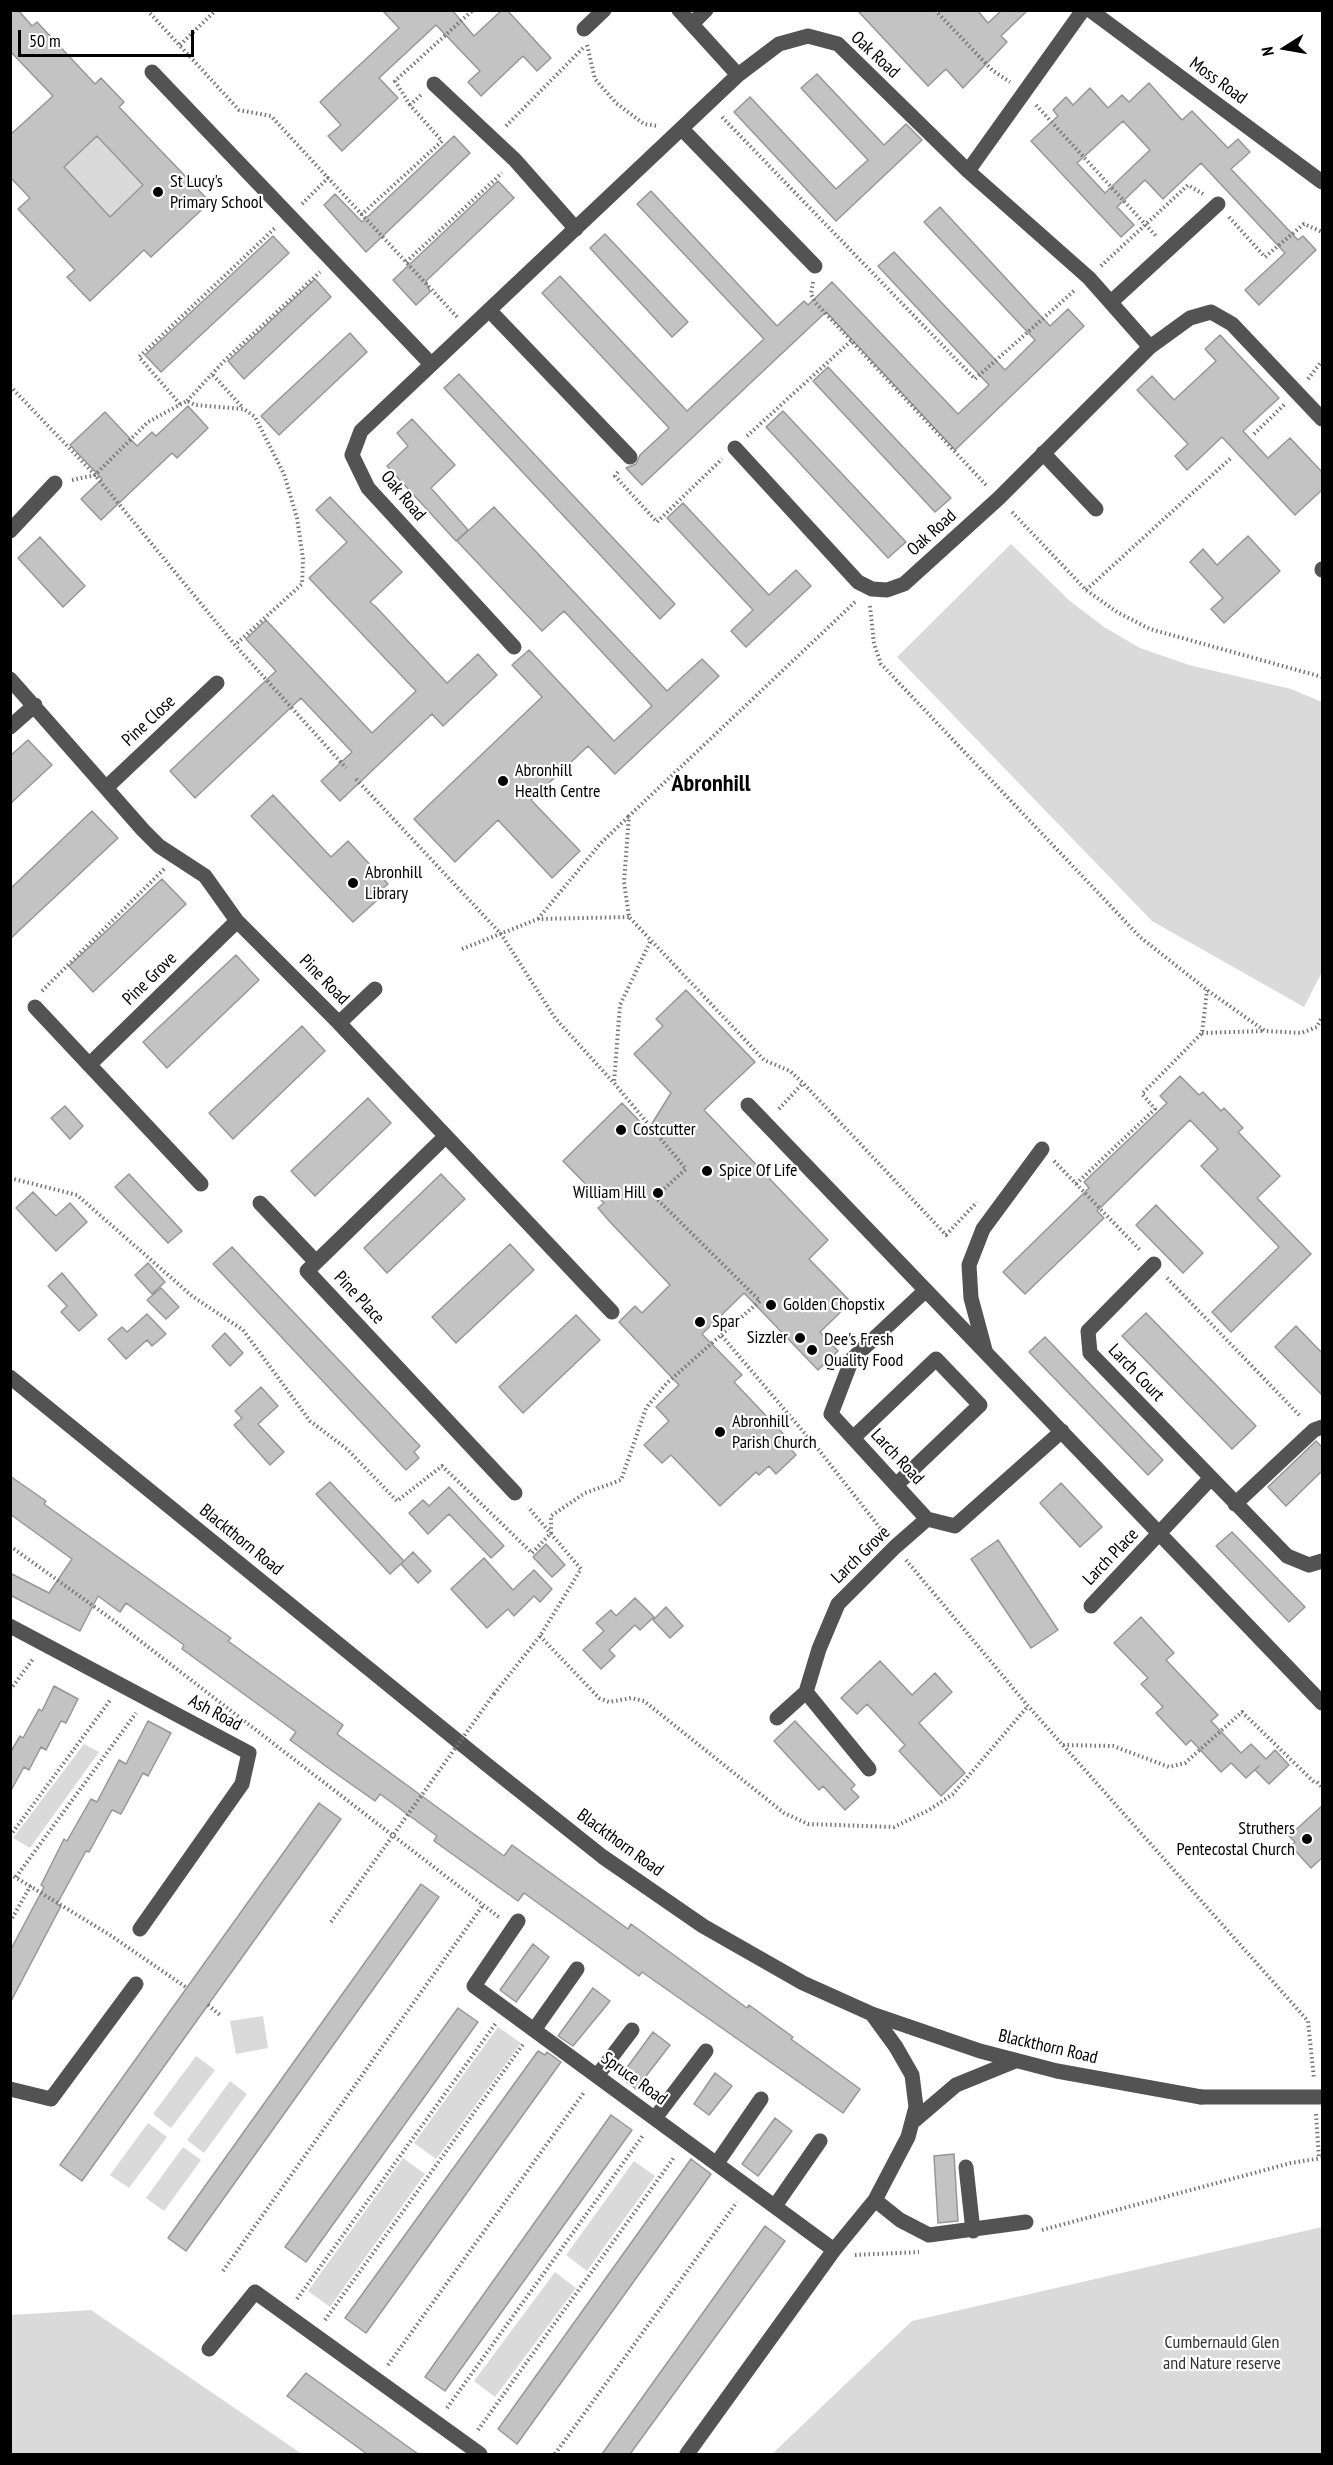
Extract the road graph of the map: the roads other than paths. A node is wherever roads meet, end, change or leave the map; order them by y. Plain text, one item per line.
1 (604, 10) edge
2 (680, 10) edge
3 (706, 10) edge
4 (1083, 10) edge
5 (1090, 10) edge
6 (693, 23) junction
7 (586, 37) road end
8 (152, 72) dead end
9 (738, 75) junction
10 (434, 84) road end
11 (682, 129) junction
12 (968, 171) junction
13 (1323, 182) edge
14 (1218, 204) road end
15 (576, 229) junction
16 (815, 266) road end
17 (1111, 302) junction
18 (489, 310) junction
19 (1150, 347) junction
20 (430, 363) junction
21 (1323, 419) edge
22 (735, 448) dead end
23 (1043, 453) junction
24 (630, 457) dead end
25 (55, 483) road end
26 (1096, 509) dead end
27 (10, 531) edge
28 (514, 647) dead end
29 (10, 679) edge
30 (217, 683) dead end
31 (35, 705) junction
32 (10, 727) edge
33 (108, 786) junction
34 (237, 921) junction
35 (375, 989) dead end
36 (35, 1007) road end
37 (339, 1023) junction
38 (89, 1065) junction
39 (748, 1105) dead end
40 (446, 1136) junction
41 (1042, 1149) road end
42 (201, 1184) dead end
43 (260, 1203) dead end
44 (316, 1262) junction
45 (1154, 1264) road end
46 (926, 1290) junction
47 (612, 1311) dead end
48 (985, 1351) junction
49 (10, 1377) edge
50 (1318, 1429) edge
51 (1062, 1431) junction
52 (853, 1438) junction
53 (1210, 1479) junction
54 (896, 1485) junction
55 (515, 1493) road end
56 (1235, 1503) junction
57 (927, 1519) junction
58 (1160, 1534) junction
59 (1323, 1561) edge
60 (1091, 1606) dead end
61 (10, 1626) edge
62 (806, 1692) junction
63 (1323, 1703) edge
64 (777, 1718) dead end
65 (869, 1769) dead end
66 (516, 1925) road end
67 (140, 1929) dead end
68 (577, 1969) dead end
69 (136, 1984) dead end
70 (872, 2014) junction
71 (534, 2030) junction
72 (632, 2030) dead end
73 (706, 2051) dead end
74 (1015, 2061) junction
75 (597, 2076) junction
76 (10, 2089) edge
77 (1318, 2098) edge
78 (761, 2099) dead end
79 (655, 2118) junction
80 (915, 2120) junction
81 (820, 2141) dead end
82 (717, 2163) junction
83 (966, 2167) dead end
84 (874, 2200) junction
85 (775, 2206) junction
86 (1030, 2227) road end
87 (973, 2230) junction
88 (834, 2250) junction
89 (208, 2349) dead end
90 (480, 2454) edge
91 (687, 2454) edge

1 - 7 street
2 - 6 street
3 - 6 street
4 - 12 street
5 - 13 street, Moss Road
6 - 9 street
8 - 20 street
9 - 11 street, Oak Road
9 - 12 street, Oak Road
10 - 15 street
11 - 15 street, Oak Road
11 - 16 street
12 - 17 street, Oak Road
14 - 17 street
15 - 18 street, Oak Road
17 - 19 street, Oak Road
18 - 20 street, Oak Road
18 - 24 street
19 - 21 street, Oak Road
19 - 23 street, Oak Road
20 - 28 street, Oak Road
22 - 23 street, Oak Road
23 - 26 street
25 - 27 street
29 - 31 street, Pine Road
30 - 33 street, Pine Close
31 - 32 street
31 - 33 street, Pine Road
33 - 34 street, Pine Road
34 - 37 street, Pine Road
34 - 38 street, Pine Grove
35 - 37 street
36 - 38 street
37 - 40 street, Pine Road
38 - 42 street
39 - 46 street
40 - 44 street, Pine Place
40 - 47 street, Pine Road
41 - 48 street
43 - 44 street
44 - 55 street, Pine Place
45 - 53 street, Larch Court
46 - 48 street
46 - 52 street, Larch Road
48 - 51 street
49 - 70 street, Blackthorn Road
50 - 56 street
51 - 57 street
51 - 58 street
52 - 54 street, Larch Road
52 - 54 street
53 - 56 street, Larch Court
53 - 58 street
54 - 57 street, Larch Road
56 - 59 street, Larch Court
57 - 62 street, Larch Grove
58 - 60 street, Larch Place
58 - 63 street
61 - 67 street, Ash Road
62 - 64 street
62 - 65 street
66 - 71 street, Spruce Road
68 - 71 street
69 - 76 street
70 - 74 street, Blackthorn Road
70 - 80 street
71 - 75 street, Spruce Road
72 - 75 street
73 - 79 street
74 - 77 street, Blackthorn Road, bridge
74 - 80 street
75 - 79 street, Spruce Road
78 - 82 street
79 - 82 street, Spruce Road
80 - 84 street
81 - 85 street
82 - 85 street, Spruce Road
83 - 87 street
84 - 87 street
84 - 88 street
85 - 88 street, Spruce Road
86 - 87 street
88 - 91 street
89 - 90 street

